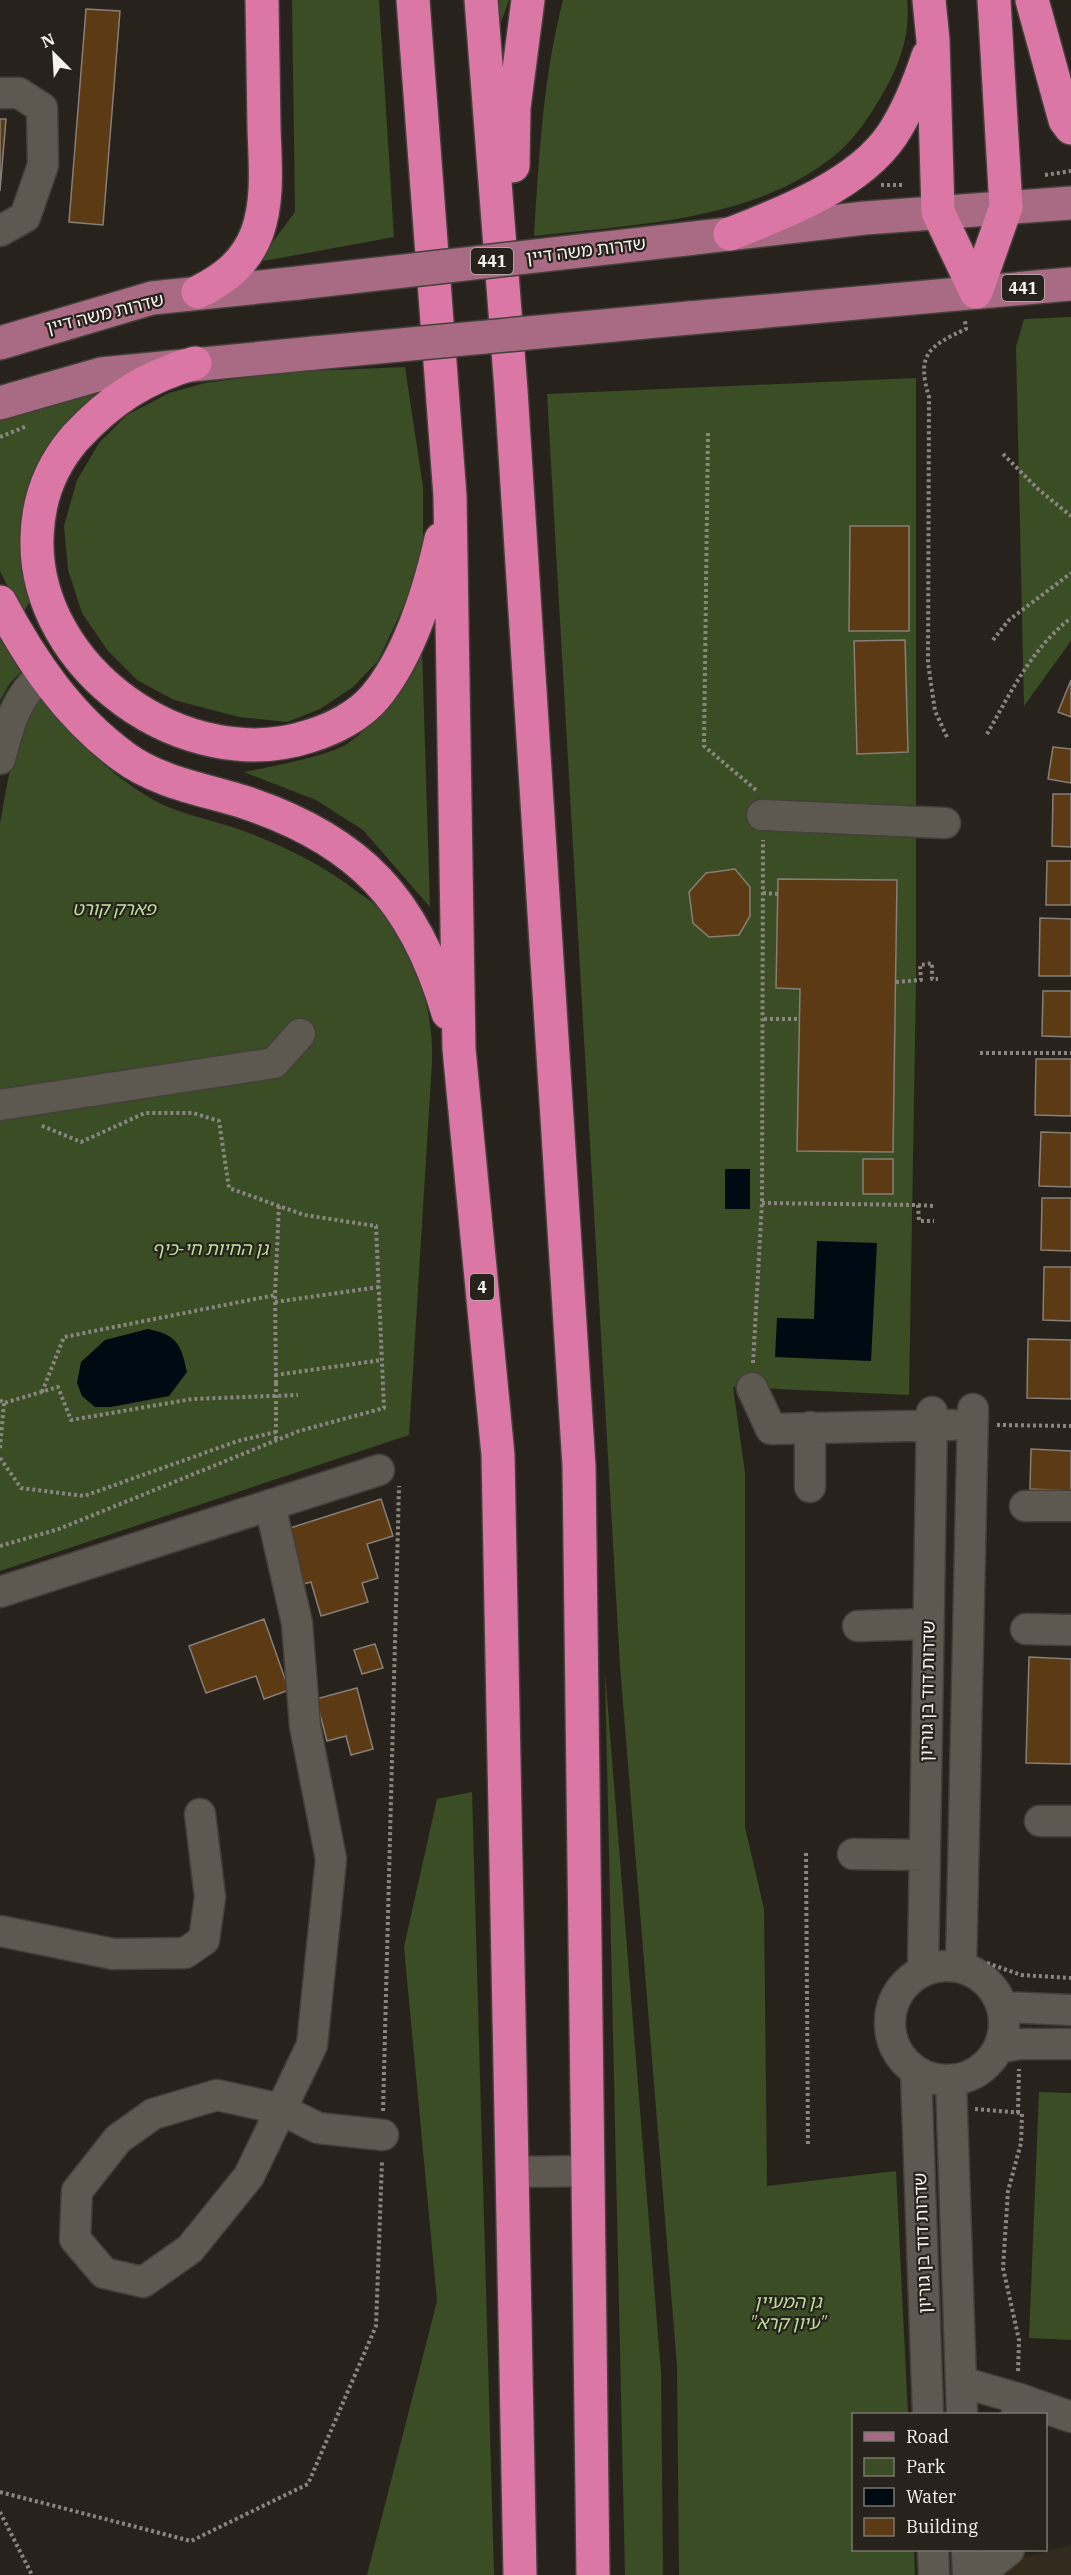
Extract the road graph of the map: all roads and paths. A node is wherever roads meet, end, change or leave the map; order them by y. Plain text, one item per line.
1 (262, 0) edge
2 (413, 0) edge
3 (481, 0) edge
4 (528, 0) edge
5 (929, 0) edge
6 (994, 0) edge
7 (1032, 0) edge
8 (933, 40) junction
9 (0, 93) edge
10 (1071, 128) edge
11 (843, 179) junction
12 (938, 199) junction
13 (1071, 203) edge
14 (1006, 207) junction
15 (0, 231) edge
16 (730, 234) junction
17 (1071, 284) edge
18 (198, 292) junction
19 (970, 303) junction
20 (0, 343) edge
21 (195, 363) junction
22 (511, 390) junction
23 (0, 403) edge
24 (32, 424) dead end
25 (708, 433) dead end
26 (0, 437) edge
27 (1003, 454) dead end
28 (450, 496) junction
29 (1071, 516) edge
30 (1071, 573) edge
31 (0, 602) edge
32 (1071, 618) edge
33 (993, 640) dead end
34 (42, 675) junction
35 (987, 734) dead end
36 (947, 737) dead end
37 (0, 759) edge
38 (762, 815) junction
39 (945, 823) dead end
40 (763, 893) junction
41 (778, 894) dead end
42 (938, 979) dead end
43 (921, 980) junction
44 (932, 980) junction
45 (896, 982) dead end
46 (764, 1019) junction
47 (799, 1019) dead end
48 (300, 1034) dead end
49 (459, 1050) junction
50 (980, 1053) dead end
51 (1071, 1053) edge
52 (0, 1106) edge
53 (30, 1122) dead end
54 (762, 1203) junction
55 (918, 1205) junction
56 (279, 1206) junction
57 (934, 1206) dead end
58 (934, 1221) dead end
59 (379, 1287) junction
60 (275, 1295) junction
61 (275, 1302) junction
62 (382, 1360) junction
63 (275, 1375) junction
64 (752, 1388) joint
65 (42, 1392) junction
66 (298, 1395) dead end
67 (2, 1401) edge
68 (973, 1417) junction
69 (932, 1426) junction
70 (1071, 1426) edge
71 (276, 1432) junction
72 (810, 1435) junction
73 (276, 1441) junction
74 (0, 1448) edge
75 (0, 1458) edge
76 (379, 1470) dead end
77 (810, 1487) dead end
78 (270, 1505) junction
79 (1025, 1506) dead end
80 (1071, 1506) edge
81 (0, 1546) edge
82 (0, 1592) edge
83 (928, 1624) junction
84 (858, 1626) dead end
85 (1026, 1629) dead end
86 (1071, 1630) edge
87 (200, 1814) dead end
88 (1040, 1821) dead end
89 (1071, 1821) edge
90 (806, 1853) dead end
91 (853, 1854) dead end
92 (925, 1855) junction
93 (0, 1931) edge
94 (961, 1956) junction
95 (923, 1970) junction
96 (1071, 1978) edge
97 (1003, 2007) junction
98 (1071, 2010) edge
99 (1071, 2044) edge
100 (999, 2048) junction
101 (916, 2072) junction
102 (951, 2094) junction
103 (279, 2109) junction
104 (383, 2135) dead end
105 (808, 2144) dead end
106 (588, 2170) junction
107 (513, 2172) junction
108 (961, 2382) junction
109 (1017, 2406) edge
110 (928, 2413) edge
111 (962, 2413) edge
112 (1071, 2417) edge
113 (0, 2512) edge
114 (933, 2551) edge
115 (967, 2551) edge
116 (1008, 2551) edge
117 (32, 2575) edge
118 (520, 2575) edge
119 (593, 2575) edge
120 (934, 2575) edge
121 (968, 2575) edge
122 (978, 2575) edge

1 - 18 highway
2 - 28 highway, 4
3 - 22 highway
4 - 22 highway
5 - 8 highway
6 - 14 highway
7 - 10 highway
8 - 11 highway
8 - 12 highway
9 - 15 street
11 - 12 path
11 - 16 highway
12 - 14 main road, שדרות משה דיין / 441
12 - 16 main road, שדרות משה דיין / 441
12 - 19 highway
13 - 14 main road, שדרות משה דיין / 441
14 - 19 highway
16 - 18 main road, שדרות משה דיין / 441, bridge
17 - 19 main road, 441
18 - 20 main road, שדרות משה דיין / 441
19 - 21 main road, 441, bridge
19 - 36 path
21 - 23 main road, 441
21 - 28 highway
22 - 106 highway
24 - 26 path
25 - 38 path
27 - 29 path
28 - 49 highway, 4
30 - 33 path
31 - 34 highway
32 - 35 path
34 - 37 street
34 - 49 highway
38 - 39 street
38 - 40 path
40 - 41 path
40 - 46 path
42 - 44 path
43 - 44 path
43 - 44 path
43 - 45 path
46 - 47 path
46 - 54 path
48 - 52 street
49 - 107 highway, 4
50 - 51 path
53 - 56 path
54 - 55 path
54 - 64 path
55 - 57 path
55 - 58 path
56 - 59 path
56 - 60 path
59 - 61 path
59 - 62 path
60 - 61 path
60 - 65 path
61 - 63 path
62 - 63 path
62 - 73 path
63 - 71 path, bridge
64 - 72 street
65 - 66 path
65 - 67 path
67 - 74 path
68 - 69 street
68 - 70 path
68 - 94 street
69 - 72 street
69 - 83 street, שדרות דוד בן גוריון
71 - 73 path
71 - 75 path
72 - 77 street
73 - 81 path
76 - 78 street
78 - 82 street
78 - 103 street
79 - 80 street
83 - 84 street
83 - 92 street, שדרות דוד בן גוריון
85 - 86 street
87 - 93 street
88 - 89 street
90 - 105 path
91 - 92 street
92 - 95 street, שדרות דוד בן גוריון
94 - 95 street
94 - 96 path
94 - 97 street
95 - 101 street
97 - 98 street
97 - 100 street
99 - 100 street
100 - 102 street
101 - 102 street
101 - 110 street, שדרות דוד בן גוריון
102 - 108 street, שדרות דוד בן גוריון
102 - 109 path
103 - 103 street
103 - 104 street
106 - 107 street
106 - 119 highway
107 - 118 highway, 4
108 - 109 street
108 - 111 street, שדרות דוד בן גוריון
109 - 112 street
113 - 117 path
114 - 120 street
115 - 121 street
116 - 122 street

